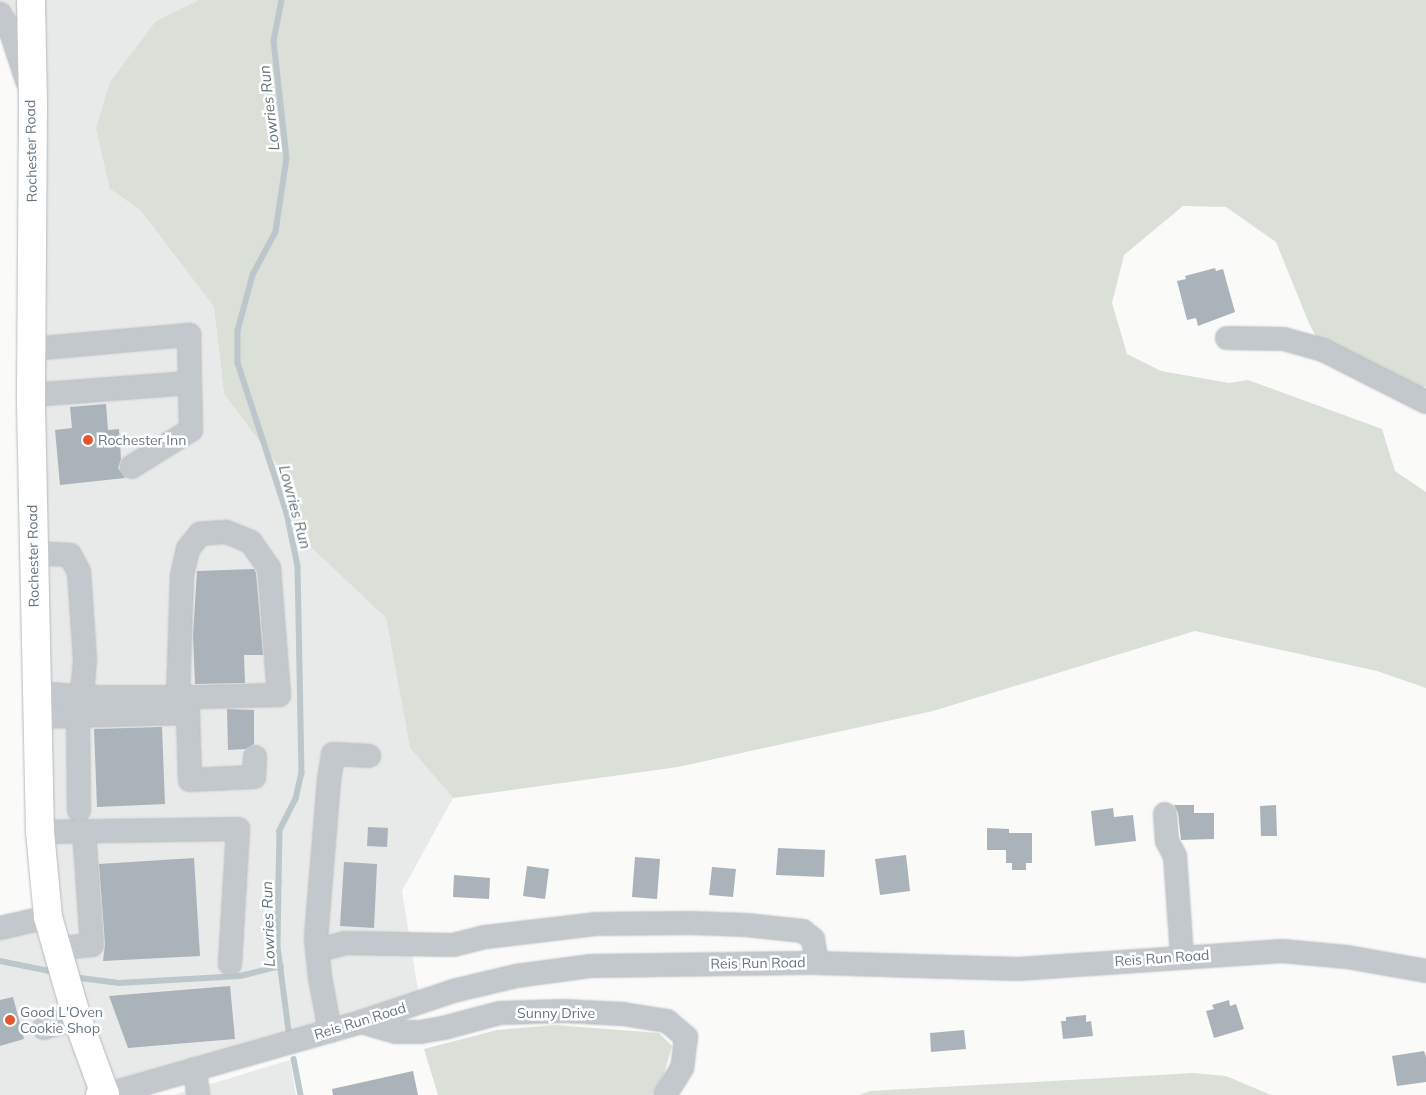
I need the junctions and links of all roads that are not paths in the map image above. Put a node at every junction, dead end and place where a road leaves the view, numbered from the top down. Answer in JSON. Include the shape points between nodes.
{"nodes":[{"id":1,"x":32,"y":0,"type":"edge"},
{"id":2,"x":0,"y":14,"type":"edge"},
{"id":3,"x":33,"y":106,"type":"junction"},
{"id":4,"x":1227,"y":338,"type":"dead end"},
{"id":5,"x":31,"y":349,"type":"junction"},
{"id":6,"x":190,"y":383,"type":"junction"},
{"id":7,"x":31,"y":395,"type":"junction"},
{"id":8,"x":1426,"y":402,"type":"edge"},
{"id":9,"x":131,"y":467,"type":"dead end"},
{"id":10,"x":34,"y":553,"type":"junction"},
{"id":11,"x":178,"y":697,"type":"junction"},
{"id":12,"x":36,"y":705,"type":"junction"},
{"id":13,"x":80,"y":706,"type":"junction"},
{"id":14,"x":369,"y":756,"type":"dead end"},
{"id":15,"x":255,"y":757,"type":"dead end"},
{"id":16,"x":1165,"y":814,"type":"dead end"},
{"id":17,"x":82,"y":820,"type":"junction"},
{"id":18,"x":40,"y":832,"type":"junction"},
{"id":19,"x":48,"y":917,"type":"junction"},
{"id":20,"x":0,"y":928,"type":"edge"},
{"id":21,"x":319,"y":950,"type":"junction"},
{"id":22,"x":1182,"y":957,"type":"junction"},
{"id":23,"x":817,"y":963,"type":"junction"},
{"id":24,"x":230,"y":964,"type":"dead end"},
{"id":25,"x":62,"y":967,"type":"junction"},
{"id":26,"x":1426,"y":971,"type":"edge"},
{"id":27,"x":77,"y":1018,"type":"junction"},
{"id":28,"x":361,"y":1022,"type":"junction"},
{"id":29,"x":44,"y":1028,"type":"dead end"},
{"id":30,"x":330,"y":1031,"type":"junction"},
{"id":31,"x":195,"y":1069,"type":"junction"},
{"id":32,"x":103,"y":1095,"type":"edge"},
{"id":33,"x":198,"y":1095,"type":"edge"},
{"id":34,"x":665,"y":1095,"type":"edge"}],
"edges":[{"from":1,"to":3,"type":"main road"},
{"from":2,"to":3,"type":"street","name":"Rochester Road","via":[[11,32]]},
{"from":3,"to":5,"type":"main road","name":"Rochester Road"},
{"from":4,"to":8,"type":"street","via":[[1284,339],[1323,350]]},
{"from":5,"to":6,"type":"street","via":[[189,335]]},
{"from":5,"to":7,"type":"main road","name":"Rochester Road"},
{"from":6,"to":7,"type":"street"},
{"from":6,"to":9,"type":"street","via":[[190,430]]},
{"from":7,"to":10,"type":"main road","name":"Rochester Road"},
{"from":10,"to":12,"type":"main road","name":"Rochester Road"},
{"from":10,"to":13,"type":"street","via":[[70,555],[79,572],[85,660]]},
{"from":11,"to":11,"type":"street","via":[[279,695],[269,568],[252,542],[226,532],[200,534],[188,549],[182,576]]},
{"from":11,"to":13,"type":"street"},
{"from":12,"to":13,"type":"street"},
{"from":12,"to":18,"type":"main road","name":"Rochester Road"},
{"from":13,"to":15,"type":"street","via":[[188,713],[190,780],[254,777]]},
{"from":13,"to":17,"type":"street"},
{"from":14,"to":21,"type":"street","via":[[333,754],[316,938]]},
{"from":16,"to":22,"type":"street","via":[[1167,841],[1175,856]]},
{"from":17,"to":18,"type":"street"},
{"from":17,"to":24,"type":"street","via":[[238,829]]},
{"from":17,"to":25,"type":"street","via":[[92,945]]},
{"from":18,"to":19,"type":"main road","name":"Rochester Road"},
{"from":19,"to":20,"type":"street"},
{"from":19,"to":25,"type":"main road","name":"Rochester Road"},
{"from":21,"to":23,"type":"street","via":[[345,943],[453,945],[486,937],[597,924],[746,924],[803,931],[813,939]]},
{"from":21,"to":30,"type":"street","via":[[320,977]]},
{"from":22,"to":23,"type":"street","name":"Reis Run Road","via":[[1018,969]]},
{"from":22,"to":26,"type":"street","name":"Reis Run Road","via":[[1282,951],[1347,957]]},
{"from":23,"to":28,"type":"street","name":"Reis Run Road","via":[[591,966],[498,980],[453,991]]},
{"from":25,"to":27,"type":"main road","name":"Rochester Road"},
{"from":27,"to":29,"type":"street"},
{"from":27,"to":32,"type":"main road","name":"Rochester Road"},
{"from":28,"to":30,"type":"street","name":"Reis Run Road"},
{"from":28,"to":34,"type":"street","name":"Sunny Drive","via":[[404,1032],[447,1027],[500,1013],[613,1013],[667,1021],[686,1037],[682,1068]]},
{"from":30,"to":31,"type":"street","name":"Reis Run Road"},
{"from":31,"to":32,"type":"street","name":"Reis Run Road"},
{"from":31,"to":33,"type":"street"}]}
